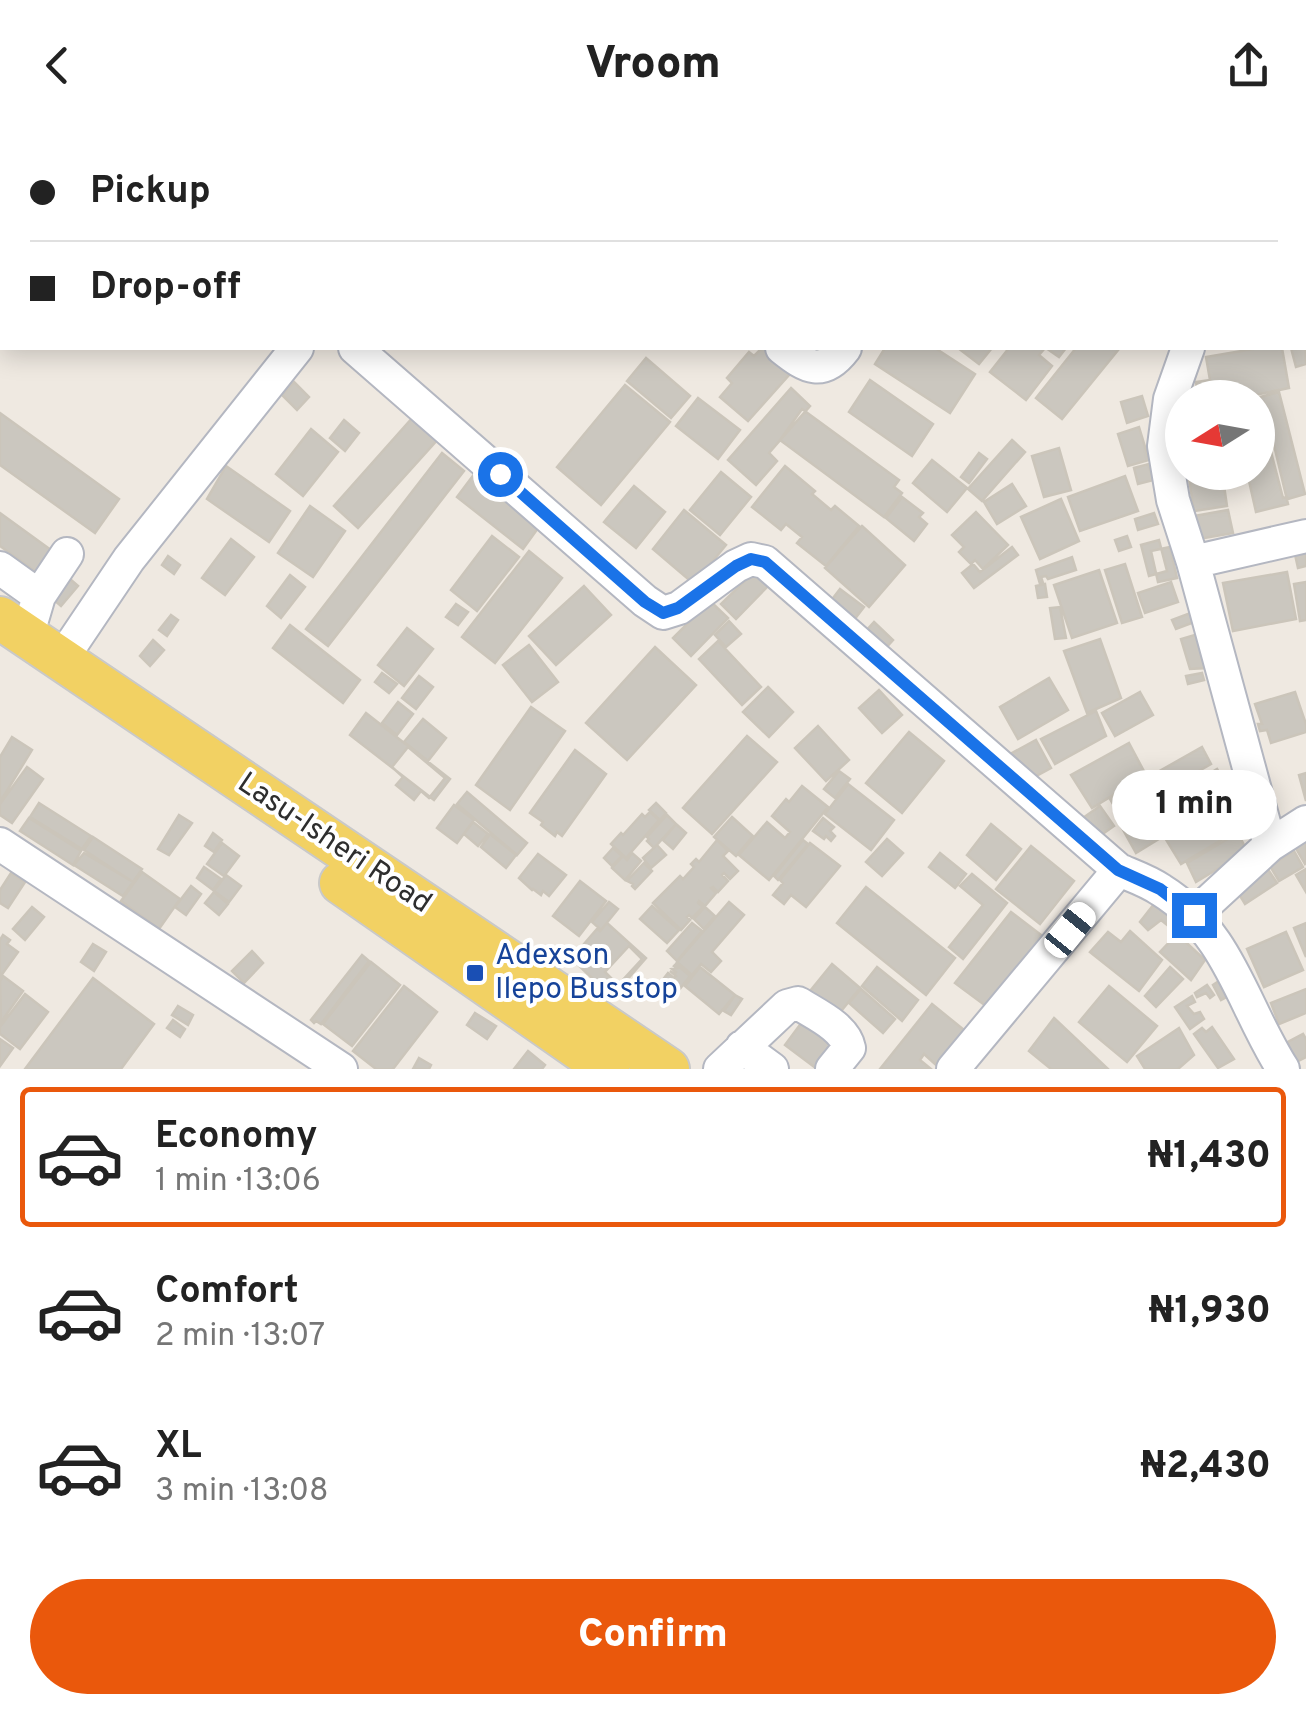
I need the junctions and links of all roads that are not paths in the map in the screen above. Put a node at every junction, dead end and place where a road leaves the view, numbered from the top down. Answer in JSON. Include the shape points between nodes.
{"nodes":[{"id":1,"x":295,"y":350,"type":"edge"},
{"id":2,"x":357,"y":350,"type":"edge"},
{"id":3,"x":784,"y":350,"type":"edge"},
{"id":4,"x":844,"y":350,"type":"edge"},
{"id":5,"x":1185,"y":350,"type":"edge"},
{"id":6,"x":1306,"y":536,"type":"edge"},
{"id":7,"x":66,"y":554,"type":"dead end"},
{"id":8,"x":1193,"y":562,"type":"junction"},
{"id":9,"x":0,"y":568,"type":"edge"},
{"id":10,"x":39,"y":596,"type":"junction"},
{"id":11,"x":22,"y":640,"type":"edge"},
{"id":12,"x":1306,"y":822,"type":"edge"},
{"id":13,"x":0,"y":844,"type":"edge"},
{"id":14,"x":1270,"y":844,"type":"junction"},
{"id":15,"x":1118,"y":870,"type":"junction"},
{"id":16,"x":1194,"y":915,"type":"junction"},
{"id":17,"x":731,"y":1058,"type":"edge"},
{"id":18,"x":341,"y":1069,"type":"edge"},
{"id":19,"x":608,"y":1069,"type":"edge"},
{"id":20,"x":668,"y":1069,"type":"edge"},
{"id":21,"x":772,"y":1069,"type":"edge"},
{"id":22,"x":832,"y":1069,"type":"edge"},
{"id":23,"x":953,"y":1069,"type":"edge"},
{"id":24,"x":1283,"y":1069,"type":"edge"}],
"edges":[{"from":1,"to":11,"type":"street","via":[[129,559]]},
{"from":2,"to":15,"type":"street","via":[[663,613],[736,566],[765,562]]},
{"from":3,"to":4,"type":"street","via":[[810,367],[836,360]]},
{"from":5,"to":8,"type":"street","via":[[1164,446]]},
{"from":6,"to":8,"type":"street"},
{"from":7,"to":10,"type":"street"},
{"from":8,"to":14,"type":"street"},
{"from":9,"to":10,"type":"street"},
{"from":10,"to":11,"type":"street"},
{"from":11,"to":19,"type":"main road","name":"Lasu-Isheri Road"},
{"from":11,"to":20,"type":"main road","name":"Lasu-Isheri Road"},
{"from":12,"to":14,"type":"street"},
{"from":13,"to":18,"type":"street"},
{"from":14,"to":16,"type":"street"},
{"from":15,"to":16,"type":"street","via":[[1160,889]]},
{"from":15,"to":23,"type":"street"},
{"from":16,"to":24,"type":"street","via":[[1222,951]]},
{"from":17,"to":21,"type":"street"},
{"from":17,"to":22,"type":"street","via":[[798,1003],[848,1040]]}]}
